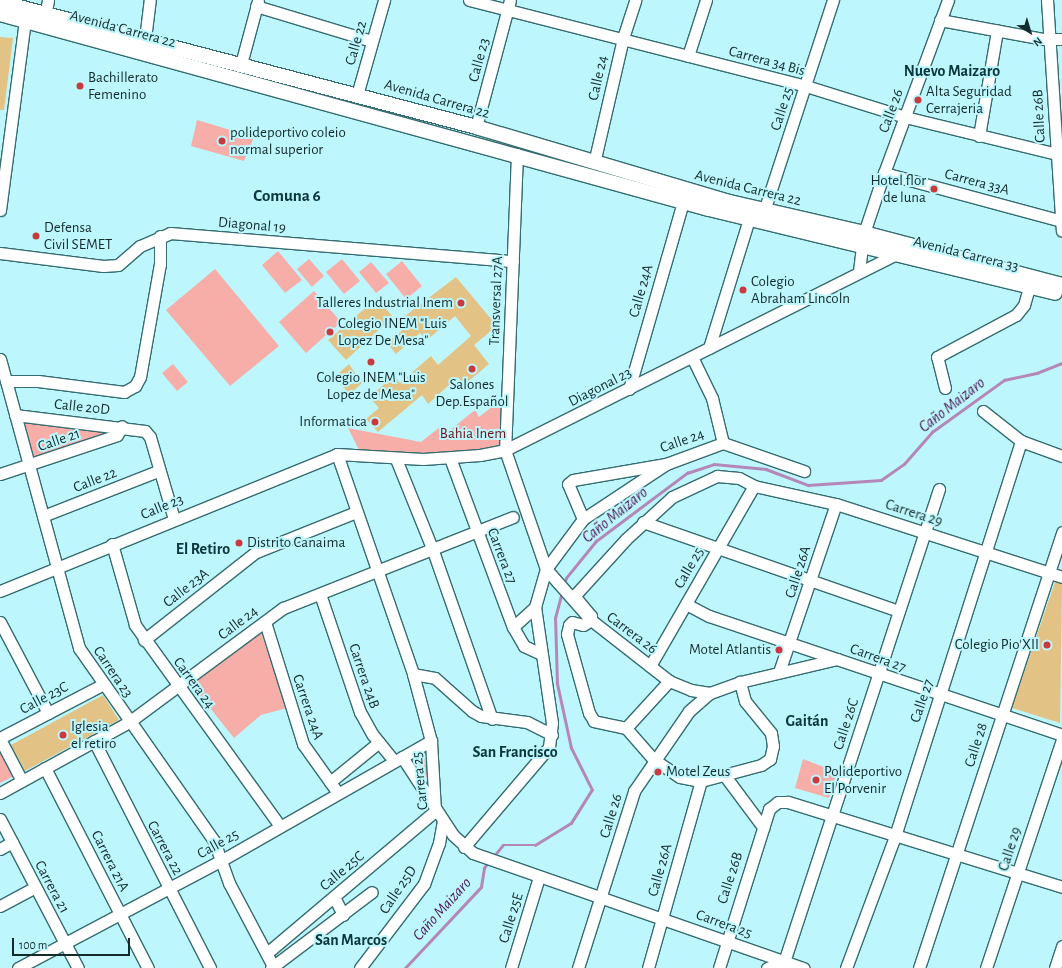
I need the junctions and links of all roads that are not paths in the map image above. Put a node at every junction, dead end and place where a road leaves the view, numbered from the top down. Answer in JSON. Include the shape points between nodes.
{"nodes":[{"id":1,"x":150,"y":0,"type":"edge"},
{"id":2,"x":384,"y":0,"type":"edge"},
{"id":3,"x":469,"y":0,"type":"edge"},
{"id":4,"x":635,"y":0,"type":"edge"},
{"id":5,"x":706,"y":0,"type":"edge"},
{"id":6,"x":833,"y":0,"type":"edge"},
{"id":7,"x":948,"y":0,"type":"edge"},
{"id":8,"x":1047,"y":0,"type":"edge"},
{"id":9,"x":0,"y":2,"type":"edge"},
{"id":10,"x":257,"y":3,"type":"edge"},
{"id":11,"x":509,"y":5,"type":"edge"},
{"id":12,"x":45,"y":13,"type":"edge"},
{"id":13,"x":0,"y":14,"type":"edge"},
{"id":14,"x":26,"y":14,"type":"junction"},
{"id":15,"x":940,"y":20,"type":"junction"},
{"id":16,"x":997,"y":30,"type":"junction"},
{"id":17,"x":622,"y":38,"type":"junction"},
{"id":18,"x":145,"y":39,"type":"junction"},
{"id":19,"x":1050,"y":39,"type":"junction"},
{"id":20,"x":1062,"y":39,"type":"edge"},
{"id":21,"x":372,"y":41,"type":"junction"},
{"id":22,"x":688,"y":56,"type":"junction"},
{"id":23,"x":241,"y":64,"type":"junction"},
{"id":24,"x":806,"y":86,"type":"junction"},
{"id":25,"x":357,"y":95,"type":"junction"},
{"id":26,"x":905,"y":116,"type":"junction"},
{"id":27,"x":476,"y":127,"type":"junction"},
{"id":28,"x":979,"y":136,"type":"junction"},
{"id":29,"x":517,"y":154,"type":"junction"},
{"id":30,"x":1057,"y":154,"type":"junction"},
{"id":31,"x":594,"y":163,"type":"junction"},
{"id":32,"x":884,"y":173,"type":"junction"},
{"id":33,"x":683,"y":202,"type":"junction"},
{"id":34,"x":0,"y":210,"type":"edge"},
{"id":35,"x":764,"y":211,"type":"junction"},
{"id":36,"x":749,"y":219,"type":"junction"},
{"id":37,"x":1062,"y":224,"type":"edge"},
{"id":38,"x":160,"y":236,"type":"junction"},
{"id":39,"x":864,"y":239,"type":"junction"},
{"id":40,"x":0,"y":253,"type":"edge"},
{"id":41,"x":896,"y":254,"type":"junction"},
{"id":42,"x":513,"y":261,"type":"junction"},
{"id":43,"x":859,"y":271,"type":"junction"},
{"id":44,"x":1062,"y":285,"type":"edge"},
{"id":45,"x":1029,"y":287,"type":"junction"},
{"id":46,"x":1062,"y":295,"type":"edge"},
{"id":47,"x":709,"y":348,"type":"junction"},
{"id":48,"x":692,"y":357,"type":"junction"},
{"id":49,"x":0,"y":359,"type":"edge"},
{"id":50,"x":6,"y":381,"type":"junction"},
{"id":51,"x":945,"y":388,"type":"dead end"},
{"id":52,"x":629,"y":389,"type":"junction"},
{"id":53,"x":4,"y":393,"type":"edge"},
{"id":54,"x":983,"y":411,"type":"dead end"},
{"id":55,"x":16,"y":415,"type":"junction"},
{"id":56,"x":122,"y":426,"type":"junction"},
{"id":57,"x":1021,"y":441,"type":"junction"},
{"id":58,"x":723,"y":443,"type":"junction"},
{"id":59,"x":505,"y":450,"type":"junction"},
{"id":60,"x":337,"y":454,"type":"junction"},
{"id":61,"x":1062,"y":456,"type":"edge"},
{"id":62,"x":450,"y":458,"type":"junction"},
{"id":63,"x":396,"y":459,"type":"junction"},
{"id":64,"x":666,"y":464,"type":"junction"},
{"id":65,"x":30,"y":466,"type":"junction"},
{"id":66,"x":158,"y":471,"type":"junction"},
{"id":67,"x":804,"y":471,"type":"dead end"},
{"id":68,"x":0,"y":474,"type":"edge"},
{"id":69,"x":754,"y":486,"type":"junction"},
{"id":70,"x":939,"y":489,"type":"dead end"},
{"id":71,"x":836,"y":504,"type":"junction"},
{"id":72,"x":356,"y":512,"type":"junction"},
{"id":73,"x":43,"y":516,"type":"junction"},
{"id":74,"x":513,"y":517,"type":"dead end"},
{"id":75,"x":174,"y":518,"type":"junction"},
{"id":76,"x":584,"y":519,"type":"junction"},
{"id":77,"x":643,"y":522,"type":"junction"},
{"id":78,"x":475,"y":530,"type":"junction"},
{"id":79,"x":1062,"y":532,"type":"edge"},
{"id":80,"x":925,"y":533,"type":"junction"},
{"id":81,"x":112,"y":544,"type":"junction"},
{"id":82,"x":432,"y":548,"type":"junction"},
{"id":83,"x":719,"y":548,"type":"junction"},
{"id":84,"x":984,"y":552,"type":"junction"},
{"id":85,"x":57,"y":567,"type":"junction"},
{"id":86,"x":546,"y":569,"type":"junction"},
{"id":87,"x":377,"y":571,"type":"junction"},
{"id":88,"x":1048,"y":572,"type":"junction"},
{"id":89,"x":1062,"y":577,"type":"edge"},
{"id":90,"x":811,"y":580,"type":"junction"},
{"id":91,"x":0,"y":591,"type":"edge"},
{"id":92,"x":320,"y":594,"type":"junction"},
{"id":93,"x":686,"y":604,"type":"junction"},
{"id":94,"x":535,"y":607,"type":"junction"},
{"id":95,"x":899,"y":611,"type":"junction"},
{"id":96,"x":591,"y":620,"type":"junction"},
{"id":97,"x":0,"y":622,"type":"edge"},
{"id":98,"x":264,"y":622,"type":"junction"},
{"id":99,"x":513,"y":627,"type":"junction"},
{"id":100,"x":144,"y":640,"type":"junction"},
{"id":101,"x":790,"y":644,"type":"junction"},
{"id":102,"x":541,"y":654,"type":"junction"},
{"id":103,"x":837,"y":659,"type":"junction"},
{"id":104,"x":650,"y":666,"type":"junction"},
{"id":105,"x":779,"y":672,"type":"junction"},
{"id":106,"x":413,"y":674,"type":"junction"},
{"id":107,"x":878,"y":675,"type":"junction"},
{"id":108,"x":669,"y":681,"type":"junction"},
{"id":109,"x":740,"y":682,"type":"junction"},
{"id":110,"x":102,"y":684,"type":"junction"},
{"id":111,"x":178,"y":686,"type":"junction"},
{"id":112,"x":710,"y":693,"type":"junction"},
{"id":113,"x":940,"y":695,"type":"junction"},
{"id":114,"x":48,"y":713,"type":"junction"},
{"id":115,"x":1002,"y":715,"type":"junction"},
{"id":116,"x":492,"y":719,"type":"junction"},
{"id":117,"x":130,"y":722,"type":"junction"},
{"id":118,"x":626,"y":728,"type":"junction"},
{"id":119,"x":552,"y":735,"type":"junction"},
{"id":120,"x":1062,"y":735,"type":"edge"},
{"id":121,"x":0,"y":739,"type":"edge"},
{"id":122,"x":1062,"y":739,"type":"edge"},
{"id":123,"x":431,"y":741,"type":"junction"},
{"id":124,"x":94,"y":742,"type":"junction"},
{"id":125,"x":378,"y":742,"type":"junction"},
{"id":126,"x":398,"y":759,"type":"junction"},
{"id":127,"x":653,"y":759,"type":"junction"},
{"id":128,"x":45,"y":768,"type":"junction"},
{"id":129,"x":725,"y":776,"type":"junction"},
{"id":130,"x":22,"y":781,"type":"junction"},
{"id":131,"x":701,"y":781,"type":"junction"},
{"id":132,"x":330,"y":782,"type":"junction"},
{"id":133,"x":0,"y":793,"type":"edge"},
{"id":134,"x":338,"y":793,"type":"junction"},
{"id":135,"x":436,"y":811,"type":"junction"},
{"id":136,"x":832,"y":816,"type":"junction"},
{"id":137,"x":0,"y":819,"type":"edge"},
{"id":138,"x":442,"y":821,"type":"junction"},
{"id":139,"x":280,"y":826,"type":"junction"},
{"id":140,"x":763,"y":827,"type":"junction"},
{"id":141,"x":895,"y":836,"type":"junction"},
{"id":142,"x":12,"y":842,"type":"junction"},
{"id":143,"x":464,"y":847,"type":"junction"},
{"id":144,"x":0,"y":848,"type":"edge"},
{"id":145,"x":956,"y":854,"type":"junction"},
{"id":146,"x":222,"y":860,"type":"junction"},
{"id":147,"x":1017,"y":873,"type":"junction"},
{"id":148,"x":539,"y":877,"type":"junction"},
{"id":149,"x":35,"y":886,"type":"junction"},
{"id":150,"x":1062,"y":887,"type":"edge"},
{"id":151,"x":169,"y":888,"type":"junction"},
{"id":152,"x":372,"y":892,"type":"dead end"},
{"id":153,"x":334,"y":897,"type":"junction"},
{"id":154,"x":602,"y":897,"type":"junction"},
{"id":155,"x":0,"y":906,"type":"edge"},
{"id":156,"x":120,"y":914,"type":"junction"},
{"id":157,"x":343,"y":915,"type":"junction"},
{"id":158,"x":662,"y":917,"type":"junction"},
{"id":159,"x":726,"y":941,"type":"junction"},
{"id":160,"x":65,"y":943,"type":"junction"},
{"id":161,"x":1062,"y":946,"type":"edge"},
{"id":162,"x":267,"y":953,"type":"junction"},
{"id":163,"x":783,"y":965,"type":"edge"},
{"id":164,"x":18,"y":968,"type":"edge"},
{"id":165,"x":78,"y":968,"type":"edge"},
{"id":166,"x":148,"y":968,"type":"edge"},
{"id":167,"x":210,"y":968,"type":"edge"},
{"id":168,"x":273,"y":968,"type":"edge"},
{"id":169,"x":360,"y":968,"type":"edge"},
{"id":170,"x":511,"y":968,"type":"edge"},
{"id":171,"x":578,"y":968,"type":"edge"},
{"id":172,"x":648,"y":968,"type":"edge"},
{"id":173,"x":719,"y":968,"type":"edge"},
{"id":174,"x":768,"y":968,"type":"edge"},
{"id":175,"x":804,"y":968,"type":"edge"},
{"id":176,"x":846,"y":968,"type":"edge"},
{"id":177,"x":919,"y":968,"type":"edge"},
{"id":178,"x":986,"y":968,"type":"edge"},
{"id":179,"x":1055,"y":968,"type":"edge"}],
"edges":[{"from":1,"to":18,"type":"street"},
{"from":2,"to":21,"type":"street","name":"Calle 22"},
{"from":3,"to":11,"type":"street","name":"Carrera 34 Bis"},
{"from":4,"to":17,"type":"street","name":"Calle 24"},
{"from":5,"to":22,"type":"street"},
{"from":6,"to":24,"type":"street","name":"Calle 25"},
{"from":7,"to":15,"type":"street","name":"Calle 26"},
{"from":8,"to":19,"type":"street","name":"Calle 26B"},
{"from":9,"to":14,"type":"main road","name":"Avenida Carrera 22"},
{"from":10,"to":21,"type":"street"},
{"from":10,"to":23,"type":"street"},
{"from":11,"to":17,"type":"street","name":"Carrera 34 Bis"},
{"from":11,"to":27,"type":"street","name":"Calle 23"},
{"from":12,"to":14,"type":"main road","name":"Avenida Carrera 22"},
{"from":12,"to":18,"type":"main road","name":"Avenida Carrera 22"},
{"from":12,"to":29,"type":"main road","name":"Avenida Carrera 22"},
{"from":13,"to":14,"type":"main road","name":"Avenida Carrera 22"},
{"from":14,"to":34,"type":"street"},
{"from":15,"to":16,"type":"street"},
{"from":15,"to":26,"type":"street","name":"Calle 26"},
{"from":16,"to":19,"type":"street"},
{"from":16,"to":28,"type":"street"},
{"from":17,"to":22,"type":"street","name":"Carrera 34 Bis"},
{"from":17,"to":31,"type":"street","name":"Calle 24"},
{"from":18,"to":23,"type":"main road","name":"Avenida Carrera 22"},
{"from":19,"to":20,"type":"street"},
{"from":19,"to":30,"type":"street","name":"Calle 26B"},
{"from":21,"to":25,"type":"street","name":"Calle 22"},
{"from":22,"to":24,"type":"street","name":"Carrera 34 Bis"},
{"from":23,"to":25,"type":"main road","name":"Avenida Carrera 22"},
{"from":24,"to":26,"type":"street","name":"Carrera 34 Bis"},
{"from":24,"to":35,"type":"street","name":"Calle 25"},
{"from":25,"to":27,"type":"main road","name":"Avenida Carrera 22"},
{"from":26,"to":28,"type":"street","name":"Carrera 34 Bis"},
{"from":26,"to":32,"type":"street","name":"Calle 26"},
{"from":27,"to":31,"type":"main road","name":"Avenida Carrera 22"},
{"from":28,"to":30,"type":"street","name":"Carrera 34 Bis"},
{"from":29,"to":33,"type":"main road","name":"Avenida Carrera 22"},
{"from":29,"to":42,"type":"street","name":"Transversal 27A"},
{"from":30,"to":37,"type":"street","name":"Calle 26B"},
{"from":31,"to":35,"type":"main road","name":"Avenida Carrera 22"},
{"from":32,"to":37,"type":"street","name":"Carrera 33A"},
{"from":32,"to":39,"type":"street","name":"Calle 26"},
{"from":33,"to":36,"type":"main road","name":"Avenida Carrera 22"},
{"from":33,"to":52,"type":"street","name":"Calle 24A"},
{"from":35,"to":36,"type":"street"},
{"from":35,"to":39,"type":"main road","name":"Avenida Carrera 22"},
{"from":36,"to":39,"type":"main road","name":"Avenida Carrera 22"},
{"from":36,"to":47,"type":"street"},
{"from":38,"to":40,"type":"street","name":"Diagonal 19","via":[[140,246],[118,265],[103,266]]},
{"from":38,"to":42,"type":"street","name":"Diagonal 19","via":[[170,233]]},
{"from":38,"to":50,"type":"street","via":[[160,264],[140,377],[135,386],[124,392],[38,381]]},
{"from":39,"to":41,"type":"main road","name":"Avenida Carrera 33"},
{"from":39,"to":43,"type":"street"},
{"from":39,"to":44,"type":"main road","name":"Avenida Carrera 33"},
{"from":41,"to":43,"type":"street","name":"Diagonal 23"},
{"from":41,"to":45,"type":"main road","name":"Avenida Carrera 33"},
{"from":42,"to":59,"type":"street","name":"Transversal 27A"},
{"from":43,"to":47,"type":"street","name":"Diagonal 23"},
{"from":45,"to":46,"type":"main road","name":"Avenida Carrera 33"},
{"from":45,"to":51,"type":"street","via":[[1024,305],[1016,315],[937,357]]},
{"from":47,"to":48,"type":"street","name":"Diagonal 23"},
{"from":48,"to":52,"type":"street","name":"Diagonal 23"},
{"from":48,"to":58,"type":"street","via":[[712,398]]},
{"from":49,"to":50,"type":"street","name":"Carrera 23"},
{"from":50,"to":53,"type":"street","name":"Carrera 23"},
{"from":52,"to":59,"type":"street","name":"Diagonal 23"},
{"from":53,"to":55,"type":"street","name":"Carrera 23"},
{"from":54,"to":57,"type":"street"},
{"from":55,"to":56,"type":"street","name":"Calle 20D"},
{"from":55,"to":65,"type":"street","name":"Carrera 23"},
{"from":56,"to":65,"type":"street","name":"Calle 21","via":[[117,435]]},
{"from":56,"to":66,"type":"street","name":"Calle 20D","via":[[145,431],[150,437]]},
{"from":57,"to":61,"type":"street"},
{"from":57,"to":84,"type":"street","name":"Calle 27"},
{"from":58,"to":64,"type":"street","name":"Calle 24"},
{"from":58,"to":67,"type":"street","name":"Calle 24"},
{"from":59,"to":62,"type":"street","name":"Diagonal 23"},
{"from":59,"to":86,"type":"street","name":"Carrera 26"},
{"from":60,"to":63,"type":"street","name":"Diagonal 23"},
{"from":60,"to":72,"type":"street","name":"Carrera 25"},
{"from":60,"to":75,"type":"street","name":"Calle 23"},
{"from":62,"to":63,"type":"street","name":"Diagonal 23"},
{"from":62,"to":78,"type":"street","name":"Carrera 27"},
{"from":63,"to":82,"type":"street"},
{"from":64,"to":76,"type":"street"},
{"from":64,"to":76,"type":"street","name":"Calle 24","via":[[573,480],[568,484]]},
{"from":65,"to":68,"type":"street","name":"Calle 21"},
{"from":65,"to":73,"type":"street","name":"Carrera 23"},
{"from":66,"to":73,"type":"street","name":"Calle 22"},
{"from":66,"to":75,"type":"street"},
{"from":69,"to":71,"type":"street","name":"Carrera 29"},
{"from":69,"to":77,"type":"street","via":[[740,478],[717,476],[687,487]]},
{"from":69,"to":83,"type":"street","name":"Calle 25"},
{"from":70,"to":80,"type":"street","name":"Calle 26C"},
{"from":71,"to":80,"type":"street","name":"Carrera 29"},
{"from":71,"to":90,"type":"street","name":"Calle 26A"},
{"from":72,"to":87,"type":"street","name":"Carrera 25"},
{"from":72,"to":100,"type":"street","name":"Calle 23A","via":[[256,552]]},
{"from":73,"to":85,"type":"street","name":"Carrera 23"},
{"from":74,"to":78,"type":"street","name":"Calle 24"},
{"from":75,"to":81,"type":"street","name":"Calle 23"},
{"from":76,"to":86,"type":"street"},
{"from":77,"to":83,"type":"street"},
{"from":77,"to":96,"type":"street","via":[[576,598],[591,616]]},
{"from":78,"to":82,"type":"street","name":"Calle 24"},
{"from":78,"to":99,"type":"street","name":"Carrera 27"},
{"from":79,"to":88,"type":"street","name":"Calle 28"},
{"from":80,"to":84,"type":"street","name":"Carrera 29"},
{"from":80,"to":95,"type":"street","name":"Calle 26C"},
{"from":81,"to":85,"type":"street","name":"Calle 23"},
{"from":81,"to":100,"type":"street","name":"Carrera 24","via":[[129,611]]},
{"from":82,"to":87,"type":"street","name":"Calle 24"},
{"from":82,"to":116,"type":"street"},
{"from":83,"to":90,"type":"street"},
{"from":83,"to":93,"type":"street","name":"Calle 25"},
{"from":84,"to":88,"type":"street","name":"Carrera 29"},
{"from":84,"to":113,"type":"street","name":"Calle 27"},
{"from":85,"to":91,"type":"street","name":"Calle 23"},
{"from":85,"to":110,"type":"street","name":"Carrera 23","via":[[75,639]]},
{"from":86,"to":94,"type":"street"},
{"from":86,"to":96,"type":"street","name":"Carrera 26"},
{"from":87,"to":92,"type":"street","name":"Calle 24"},
{"from":87,"to":106,"type":"street","name":"Carrera 25"},
{"from":88,"to":89,"type":"street","name":"Carrera 29"},
{"from":88,"to":115,"type":"street","name":"Calle 28"},
{"from":90,"to":95,"type":"street"},
{"from":90,"to":101,"type":"street","name":"Calle 26A"},
{"from":92,"to":98,"type":"street","name":"Calle 24","via":[[283,608]]},
{"from":92,"to":125,"type":"street","name":"Carrera 24B","via":[[360,712]]},
{"from":93,"to":101,"type":"street","name":"Carrera 27","via":[[708,616]]},
{"from":93,"to":104,"type":"street","name":"Calle 25"},
{"from":94,"to":99,"type":"street"},
{"from":94,"to":102,"type":"street"},
{"from":95,"to":107,"type":"street","name":"Calle 26C"},
{"from":96,"to":104,"type":"street","name":"Carrera 26"},
{"from":96,"to":118,"type":"street","via":[[588,624],[569,624],[567,634],[594,721]]},
{"from":97,"to":114,"type":"street"},
{"from":98,"to":111,"type":"street","name":"Calle 24"},
{"from":98,"to":132,"type":"street","name":"Carrera 24A","via":[[303,744]]},
{"from":99,"to":102,"type":"street","name":"Carrera 27","via":[[524,646]]},
{"from":100,"to":111,"type":"street","name":"Carrera 24"},
{"from":101,"to":103,"type":"street","name":"Carrera 27"},
{"from":101,"to":105,"type":"street","name":"Calle 26A"},
{"from":102,"to":119,"type":"street"},
{"from":103,"to":105,"type":"street","name":"Carrera 26"},
{"from":103,"to":107,"type":"street","name":"Carrera 27"},
{"from":104,"to":108,"type":"street","name":"Carrera 26"},
{"from":105,"to":109,"type":"street","name":"Carrera 26"},
{"from":106,"to":116,"type":"street","via":[[435,678],[472,711]]},
{"from":106,"to":123,"type":"street","name":"Carrera 25"},
{"from":107,"to":113,"type":"street","name":"Carrera 27"},
{"from":107,"to":136,"type":"street","name":"Calle 26C"},
{"from":108,"to":112,"type":"street","name":"Carrera 26","via":[[691,690]]},
{"from":108,"to":118,"type":"street"},
{"from":109,"to":112,"type":"street","name":"Carrera 26"},
{"from":109,"to":129,"type":"street","via":[[745,701],[771,733],[773,746],[770,759],[761,765]]},
{"from":110,"to":114,"type":"street","name":"Calle 23C"},
{"from":110,"to":117,"type":"street","name":"Carrera 23"},
{"from":111,"to":117,"type":"street","name":"Calle 24"},
{"from":111,"to":139,"type":"street","name":"Carrera 24"},
{"from":112,"to":127,"type":"street","name":"Calle 26","via":[[689,711]]},
{"from":113,"to":115,"type":"street","name":"Carrera 27"},
{"from":113,"to":141,"type":"street","name":"Calle 27"},
{"from":114,"to":121,"type":"street","name":"Calle 23C"},
{"from":115,"to":120,"type":"street","name":"Carrera 27"},
{"from":115,"to":145,"type":"street","name":"Calle 28"},
{"from":116,"to":119,"type":"street","via":[[527,722]]},
{"from":117,"to":124,"type":"street","name":"Calle 24"},
{"from":117,"to":146,"type":"street","name":"Carrera 23","via":[[214,841]]},
{"from":118,"to":127,"type":"street"},
{"from":119,"to":143,"type":"street","via":[[544,754]]},
{"from":121,"to":130,"type":"street"},
{"from":122,"to":147,"type":"street","name":"Calle 29"},
{"from":123,"to":126,"type":"street","name":"Calle 25"},
{"from":123,"to":135,"type":"street","name":"Carrera 25"},
{"from":124,"to":128,"type":"street","name":"Calle 24"},
{"from":124,"to":151,"type":"street","name":"Carrera 22"},
{"from":125,"to":126,"type":"street","name":"Carrera 24B"},
{"from":125,"to":132,"type":"street"},
{"from":126,"to":134,"type":"street","name":"Calle 25"},
{"from":126,"to":135,"type":"street","name":"Carrera 24B"},
{"from":127,"to":131,"type":"street","via":[[680,777]]},
{"from":127,"to":154,"type":"street","name":"Calle 26","via":[[634,791]]},
{"from":128,"to":130,"type":"street","name":"Calle 24"},
{"from":128,"to":156,"type":"street","name":"Carrera 21A"},
{"from":129,"to":131,"type":"street"},
{"from":129,"to":140,"type":"street"},
{"from":130,"to":133,"type":"street","name":"Calle 24"},
{"from":131,"to":158,"type":"street","name":"Calle 26A"},
{"from":132,"to":134,"type":"street","name":"Carrera 24A"},
{"from":134,"to":139,"type":"street","name":"Calle 25"},
{"from":135,"to":138,"type":"street","name":"Carrera 25"},
{"from":135,"to":153,"type":"street","name":"Calle 25C"},
{"from":136,"to":140,"type":"street","name":"Calle 26B","via":[[778,802],[768,809]]},
{"from":136,"to":141,"type":"street"},
{"from":136,"to":163,"type":"street","name":"Calle 26C"},
{"from":137,"to":142,"type":"street","name":"Carrera 21"},
{"from":138,"to":143,"type":"street","name":"Carrera 25"},
{"from":138,"to":169,"type":"street","name":"Calle 25D","via":[[439,843],[424,884]]},
{"from":139,"to":146,"type":"street","name":"Calle 25"},
{"from":140,"to":159,"type":"street","name":"Calle 26B"},
{"from":141,"to":145,"type":"street"},
{"from":141,"to":176,"type":"street","name":"Calle 27"},
{"from":142,"to":144,"type":"street"},
{"from":142,"to":149,"type":"street","name":"Carrera 21"},
{"from":143,"to":148,"type":"street","name":"Carrera 25","via":[[485,858]]},
{"from":145,"to":147,"type":"street"},
{"from":145,"to":177,"type":"street","name":"Calle 28"},
{"from":146,"to":151,"type":"street","name":"Calle 25"},
{"from":146,"to":162,"type":"street","name":"Carrera 23","via":[[229,883]]},
{"from":147,"to":150,"type":"street"},
{"from":147,"to":178,"type":"street","name":"Calle 29"},
{"from":148,"to":154,"type":"street","name":"Carrera 25"},
{"from":148,"to":170,"type":"street","name":"Calle 25E"},
{"from":149,"to":155,"type":"street"},
{"from":149,"to":160,"type":"street","name":"Carrera 21"},
{"from":151,"to":156,"type":"street","name":"Calle 25"},
{"from":151,"to":167,"type":"street","name":"Carrera 22"},
{"from":152,"to":157,"type":"street"},
{"from":153,"to":157,"type":"street"},
{"from":153,"to":162,"type":"street","name":"Calle 25C"},
{"from":154,"to":158,"type":"street","name":"Carrera 25"},
{"from":154,"to":171,"type":"street","name":"Calle 26"},
{"from":156,"to":160,"type":"street","name":"Calle 25"},
{"from":156,"to":166,"type":"street","name":"Carrera 21A"},
{"from":157,"to":168,"type":"street"},
{"from":158,"to":159,"type":"street","name":"Carrera 25"},
{"from":158,"to":172,"type":"street","name":"Calle 26A"},
{"from":159,"to":163,"type":"street","name":"Carrera 25"},
{"from":159,"to":173,"type":"street","name":"Calle 26B"},
{"from":160,"to":164,"type":"street","name":"Calle 25"},
{"from":160,"to":165,"type":"street","name":"Carrera 21"},
{"from":161,"to":179,"type":"street"},
{"from":162,"to":168,"type":"street","name":"Carrera 23"},
{"from":163,"to":174,"type":"street"},
{"from":163,"to":175,"type":"street","name":"Carrera 25"}]}
